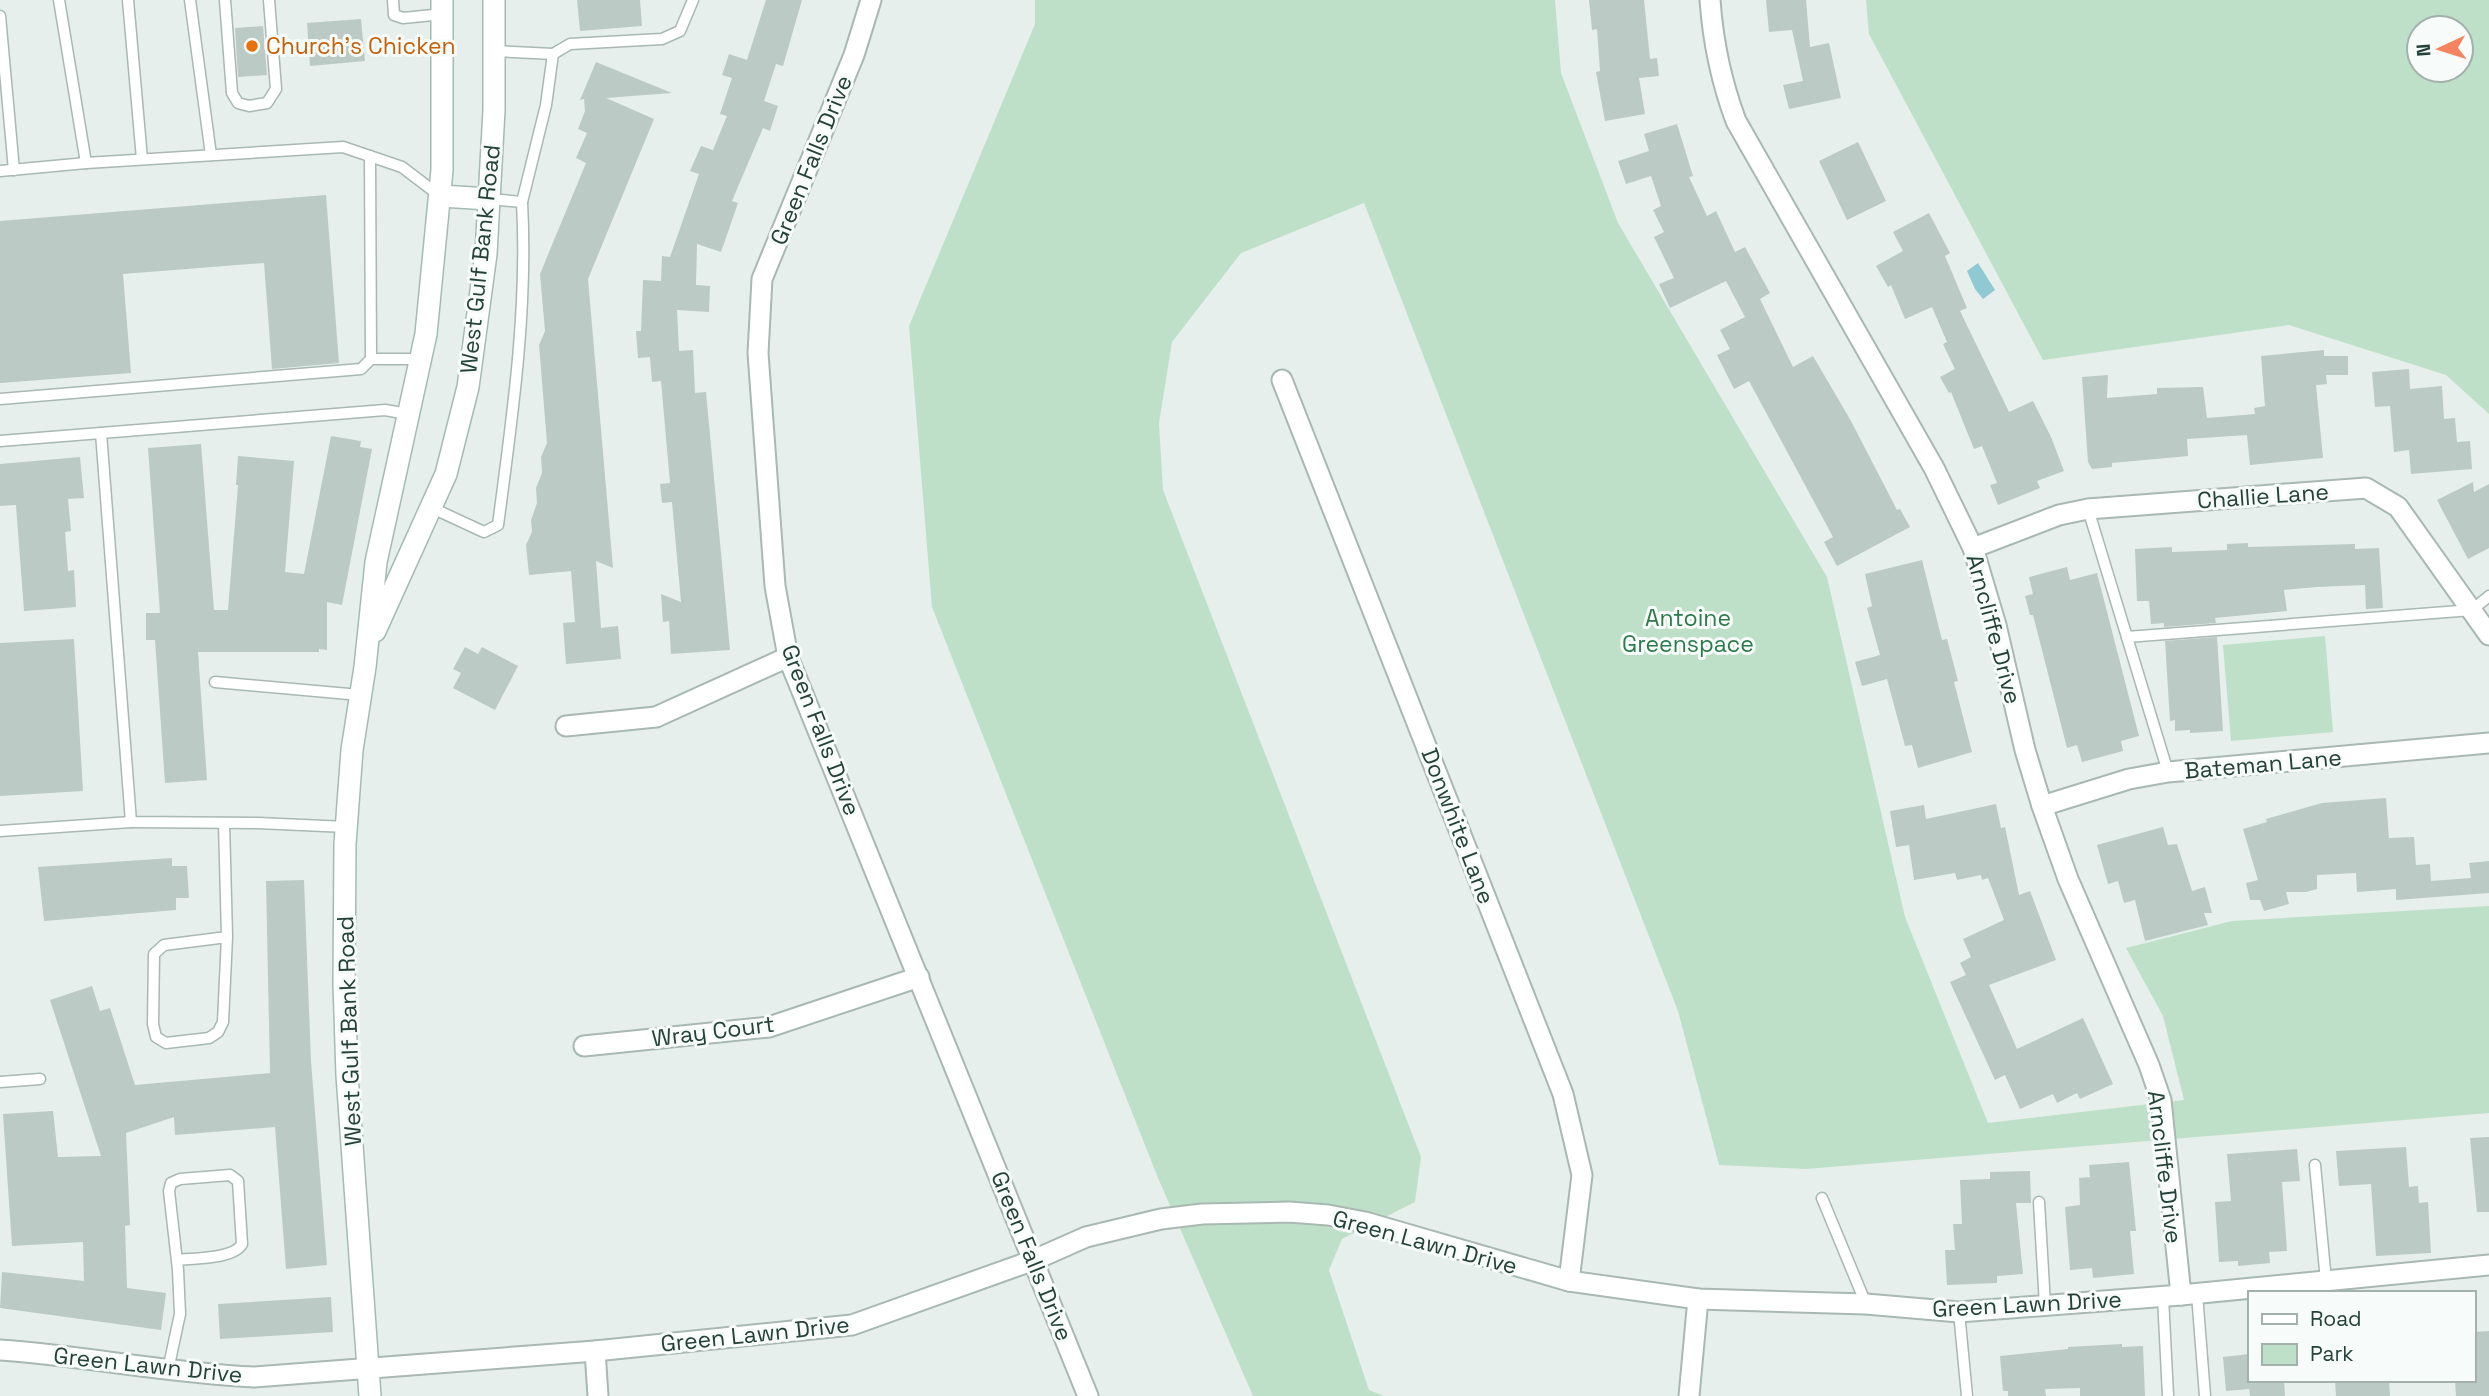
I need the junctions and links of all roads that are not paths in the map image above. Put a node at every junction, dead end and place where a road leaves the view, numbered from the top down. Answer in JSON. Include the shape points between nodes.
{"nodes":[{"id":1,"x":59,"y":0,"type":"edge"},
{"id":2,"x":128,"y":0,"type":"edge"},
{"id":3,"x":190,"y":0,"type":"edge"},
{"id":4,"x":225,"y":0,"type":"edge"},
{"id":5,"x":269,"y":0,"type":"edge"},
{"id":6,"x":393,"y":0,"type":"edge"},
{"id":7,"x":494,"y":0,"type":"edge"},
{"id":8,"x":693,"y":0,"type":"edge"},
{"id":9,"x":872,"y":0,"type":"edge"},
{"id":10,"x":1710,"y":0,"type":"edge"},
{"id":11,"x":442,"y":7,"type":"edge"},
{"id":12,"x":0,"y":16,"type":"edge"},
{"id":13,"x":494,"y":51,"type":"junction"},
{"id":14,"x":553,"y":54,"type":"junction"},
{"id":15,"x":211,"y":155,"type":"junction"},
{"id":16,"x":370,"y":156,"type":"junction"},
{"id":17,"x":142,"y":159,"type":"junction"},
{"id":18,"x":86,"y":163,"type":"junction"},
{"id":19,"x":14,"y":170,"type":"junction"},
{"id":20,"x":0,"y":171,"type":"edge"},
{"id":21,"x":440,"y":197,"type":"junction"},
{"id":22,"x":489,"y":199,"type":"junction"},
{"id":23,"x":522,"y":202,"type":"junction"},
{"id":24,"x":370,"y":359,"type":"junction"},
{"id":25,"x":420,"y":359,"type":"junction"},
{"id":26,"x":1282,"y":380,"type":"dead end"},
{"id":27,"x":0,"y":399,"type":"edge"},
{"id":28,"x":408,"y":414,"type":"junction"},
{"id":29,"x":101,"y":433,"type":"junction"},
{"id":30,"x":0,"y":441,"type":"edge"},
{"id":31,"x":430,"y":507,"type":"junction"},
{"id":32,"x":2088,"y":509,"type":"junction"},
{"id":33,"x":1973,"y":548,"type":"junction"},
{"id":34,"x":2489,"y":596,"type":"edge"},
{"id":35,"x":2472,"y":610,"type":"junction"},
{"id":36,"x":2489,"y":635,"type":"edge"},
{"id":37,"x":2127,"y":637,"type":"junction"},
{"id":38,"x":788,"y":657,"type":"junction"},
{"id":39,"x":365,"y":667,"type":"junction"},
{"id":40,"x":215,"y":682,"type":"dead end"},
{"id":41,"x":360,"y":695,"type":"junction"},
{"id":42,"x":566,"y":726,"type":"dead end"},
{"id":43,"x":2489,"y":743,"type":"edge"},
{"id":44,"x":2168,"y":772,"type":"junction"},
{"id":45,"x":2042,"y":806,"type":"junction"},
{"id":46,"x":131,"y":822,"type":"junction"},
{"id":47,"x":223,"y":822,"type":"junction"},
{"id":48,"x":346,"y":827,"type":"junction"},
{"id":49,"x":0,"y":831,"type":"edge"},
{"id":50,"x":227,"y":937,"type":"junction"},
{"id":51,"x":919,"y":977,"type":"junction"},
{"id":52,"x":584,"y":1046,"type":"dead end"},
{"id":53,"x":40,"y":1079,"type":"dead end"},
{"id":54,"x":0,"y":1082,"type":"edge"},
{"id":55,"x":2315,"y":1165,"type":"dead end"},
{"id":56,"x":1822,"y":1198,"type":"dead end"},
{"id":57,"x":2039,"y":1202,"type":"dead end"},
{"id":58,"x":177,"y":1260,"type":"junction"},
{"id":59,"x":1034,"y":1261,"type":"junction"},
{"id":60,"x":2489,"y":1265,"type":"edge"},
{"id":61,"x":1569,"y":1281,"type":"junction"},
{"id":62,"x":2326,"y":1281,"type":"junction"},
{"id":63,"x":2180,"y":1295,"type":"junction"},
{"id":64,"x":1698,"y":1300,"type":"junction"},
{"id":65,"x":1866,"y":1304,"type":"junction"},
{"id":66,"x":2045,"y":1305,"type":"junction"},
{"id":67,"x":1959,"y":1312,"type":"junction"},
{"id":68,"x":0,"y":1350,"type":"edge"},
{"id":69,"x":595,"y":1351,"type":"junction"},
{"id":70,"x":369,"y":1369,"type":"junction"},
{"id":71,"x":168,"y":1370,"type":"junction"},
{"id":72,"x":370,"y":1396,"type":"edge"},
{"id":73,"x":598,"y":1396,"type":"edge"},
{"id":74,"x":1088,"y":1396,"type":"edge"},
{"id":75,"x":1689,"y":1396,"type":"edge"},
{"id":76,"x":1967,"y":1396,"type":"edge"},
{"id":77,"x":2168,"y":1396,"type":"edge"},
{"id":78,"x":2205,"y":1396,"type":"edge"}],
"edges":[{"from":1,"to":18,"type":"lane"},
{"from":2,"to":17,"type":"lane"},
{"from":3,"to":15,"type":"lane"},
{"from":4,"to":5,"type":"lane","via":[[232,93],[238,103],[249,106],[267,103],[276,89]]},
{"from":6,"to":11,"type":"lane","via":[[394,15],[403,18]]},
{"from":7,"to":13,"type":"street","name":"West Gulf Bank Road"},
{"from":8,"to":14,"type":"lane","via":[[680,31],[662,40],[570,44]]},
{"from":9,"to":38,"type":"street","name":"Green Falls Drive","via":[[762,279],[759,367],[775,586]]},
{"from":10,"to":33,"type":"street","name":"Arncliffe Drive","via":[[1716,56],[1736,121],[1934,468]]},
{"from":11,"to":21,"type":"street","name":"West Gulf Bank Road"},
{"from":12,"to":19,"type":"lane"},
{"from":13,"to":14,"type":"lane"},
{"from":13,"to":22,"type":"street","name":"West Gulf Bank Road"},
{"from":14,"to":23,"type":"lane","via":[[546,105]]},
{"from":15,"to":16,"type":"lane","via":[[343,147]]},
{"from":15,"to":17,"type":"lane"},
{"from":16,"to":21,"type":"lane","via":[[402,167]]},
{"from":16,"to":24,"type":"lane"},
{"from":17,"to":18,"type":"lane"},
{"from":18,"to":19,"type":"lane"},
{"from":19,"to":20,"type":"lane"},
{"from":21,"to":22,"type":"street"},
{"from":21,"to":25,"type":"street","name":"West Gulf Bank Road"},
{"from":22,"to":23,"type":"lane"},
{"from":22,"to":31,"type":"street","name":"West Gulf Bank Road","via":[[468,387],[446,474]]},
{"from":23,"to":31,"type":"lane","via":[[515,387],[498,525],[484,532]]},
{"from":24,"to":25,"type":"lane"},
{"from":24,"to":27,"type":"lane","via":[[361,369]]},
{"from":25,"to":28,"type":"street","name":"West Gulf Bank Road"},
{"from":26,"to":61,"type":"street","name":"Donwhite Lane","via":[[1563,1094],[1583,1175]]},
{"from":28,"to":29,"type":"lane","via":[[384,410]]},
{"from":28,"to":39,"type":"street","name":"West Gulf Bank Road","via":[[376,562]]},
{"from":29,"to":30,"type":"lane"},
{"from":29,"to":46,"type":"lane"},
{"from":31,"to":39,"type":"street","name":"West Gulf Bank Road","via":[[377,625]]},
{"from":32,"to":33,"type":"street","name":"Challie Lane","via":[[2059,514]]},
{"from":32,"to":35,"type":"street","name":"Challie Lane","via":[[2366,488],[2398,507]]},
{"from":32,"to":37,"type":"lane"},
{"from":33,"to":45,"type":"street","name":"Arncliffe Drive"},
{"from":34,"to":35,"type":"lane"},
{"from":35,"to":36,"type":"street","name":"Challie Lane"},
{"from":35,"to":37,"type":"lane"},
{"from":37,"to":44,"type":"lane"},
{"from":38,"to":42,"type":"street","via":[[656,717]]},
{"from":38,"to":51,"type":"street","name":"Green Falls Drive"},
{"from":39,"to":41,"type":"street","name":"West Gulf Bank Road"},
{"from":40,"to":41,"type":"lane"},
{"from":41,"to":48,"type":"street","name":"West Gulf Bank Road"},
{"from":43,"to":44,"type":"street","name":"Bateman Lane"},
{"from":44,"to":45,"type":"street","name":"Bateman Lane"},
{"from":45,"to":63,"type":"street","name":"Arncliffe Drive","via":[[2161,1100]]},
{"from":46,"to":47,"type":"lane"},
{"from":46,"to":49,"type":"lane"},
{"from":47,"to":48,"type":"lane"},
{"from":47,"to":50,"type":"lane"},
{"from":48,"to":70,"type":"street","name":"West Gulf Bank Road","via":[[347,1075]]},
{"from":50,"to":50,"type":"lane","via":[[223,1022],[218,1032],[209,1038],[166,1043],[156,1037],[154,954],[164,945]]},
{"from":51,"to":52,"type":"street","name":"Wray Court","via":[[769,1027]]},
{"from":51,"to":59,"type":"street","name":"Green Falls Drive"},
{"from":53,"to":54,"type":"lane"},
{"from":55,"to":62,"type":"lane"},
{"from":56,"to":65,"type":"lane"},
{"from":57,"to":66,"type":"lane"},
{"from":58,"to":58,"type":"lane","via":[[171,1183],[230,1175],[239,1181],[239,1249],[231,1254]]},
{"from":58,"to":71,"type":"lane","via":[[180,1314]]},
{"from":59,"to":61,"type":"street","name":"Green Lawn Drive","via":[[1086,1237],[1161,1219],[1289,1212],[1365,1222]]},
{"from":59,"to":69,"type":"street","name":"Green Lawn Drive","via":[[852,1325]]},
{"from":59,"to":74,"type":"street","name":"Green Falls Drive"},
{"from":60,"to":62,"type":"street","name":"Green Lawn Drive"},
{"from":61,"to":64,"type":"street","name":"Green Lawn Drive"},
{"from":62,"to":63,"type":"street","name":"Green Lawn Drive"},
{"from":63,"to":66,"type":"street","name":"Green Lawn Drive"},
{"from":63,"to":77,"type":"lane"},
{"from":63,"to":78,"type":"lane"},
{"from":64,"to":65,"type":"street","name":"Green Lawn Drive"},
{"from":64,"to":75,"type":"street"},
{"from":65,"to":67,"type":"street","name":"Green Lawn Drive"},
{"from":66,"to":67,"type":"street","name":"Green Lawn Drive"},
{"from":67,"to":76,"type":"lane"},
{"from":68,"to":71,"type":"street","name":"Green Lawn Drive"},
{"from":69,"to":70,"type":"street","name":"Green Lawn Drive"},
{"from":69,"to":73,"type":"street"},
{"from":70,"to":71,"type":"street","name":"Green Lawn Drive","via":[[254,1377]]},
{"from":70,"to":72,"type":"street","name":"West Gulf Bank Road"}]}
